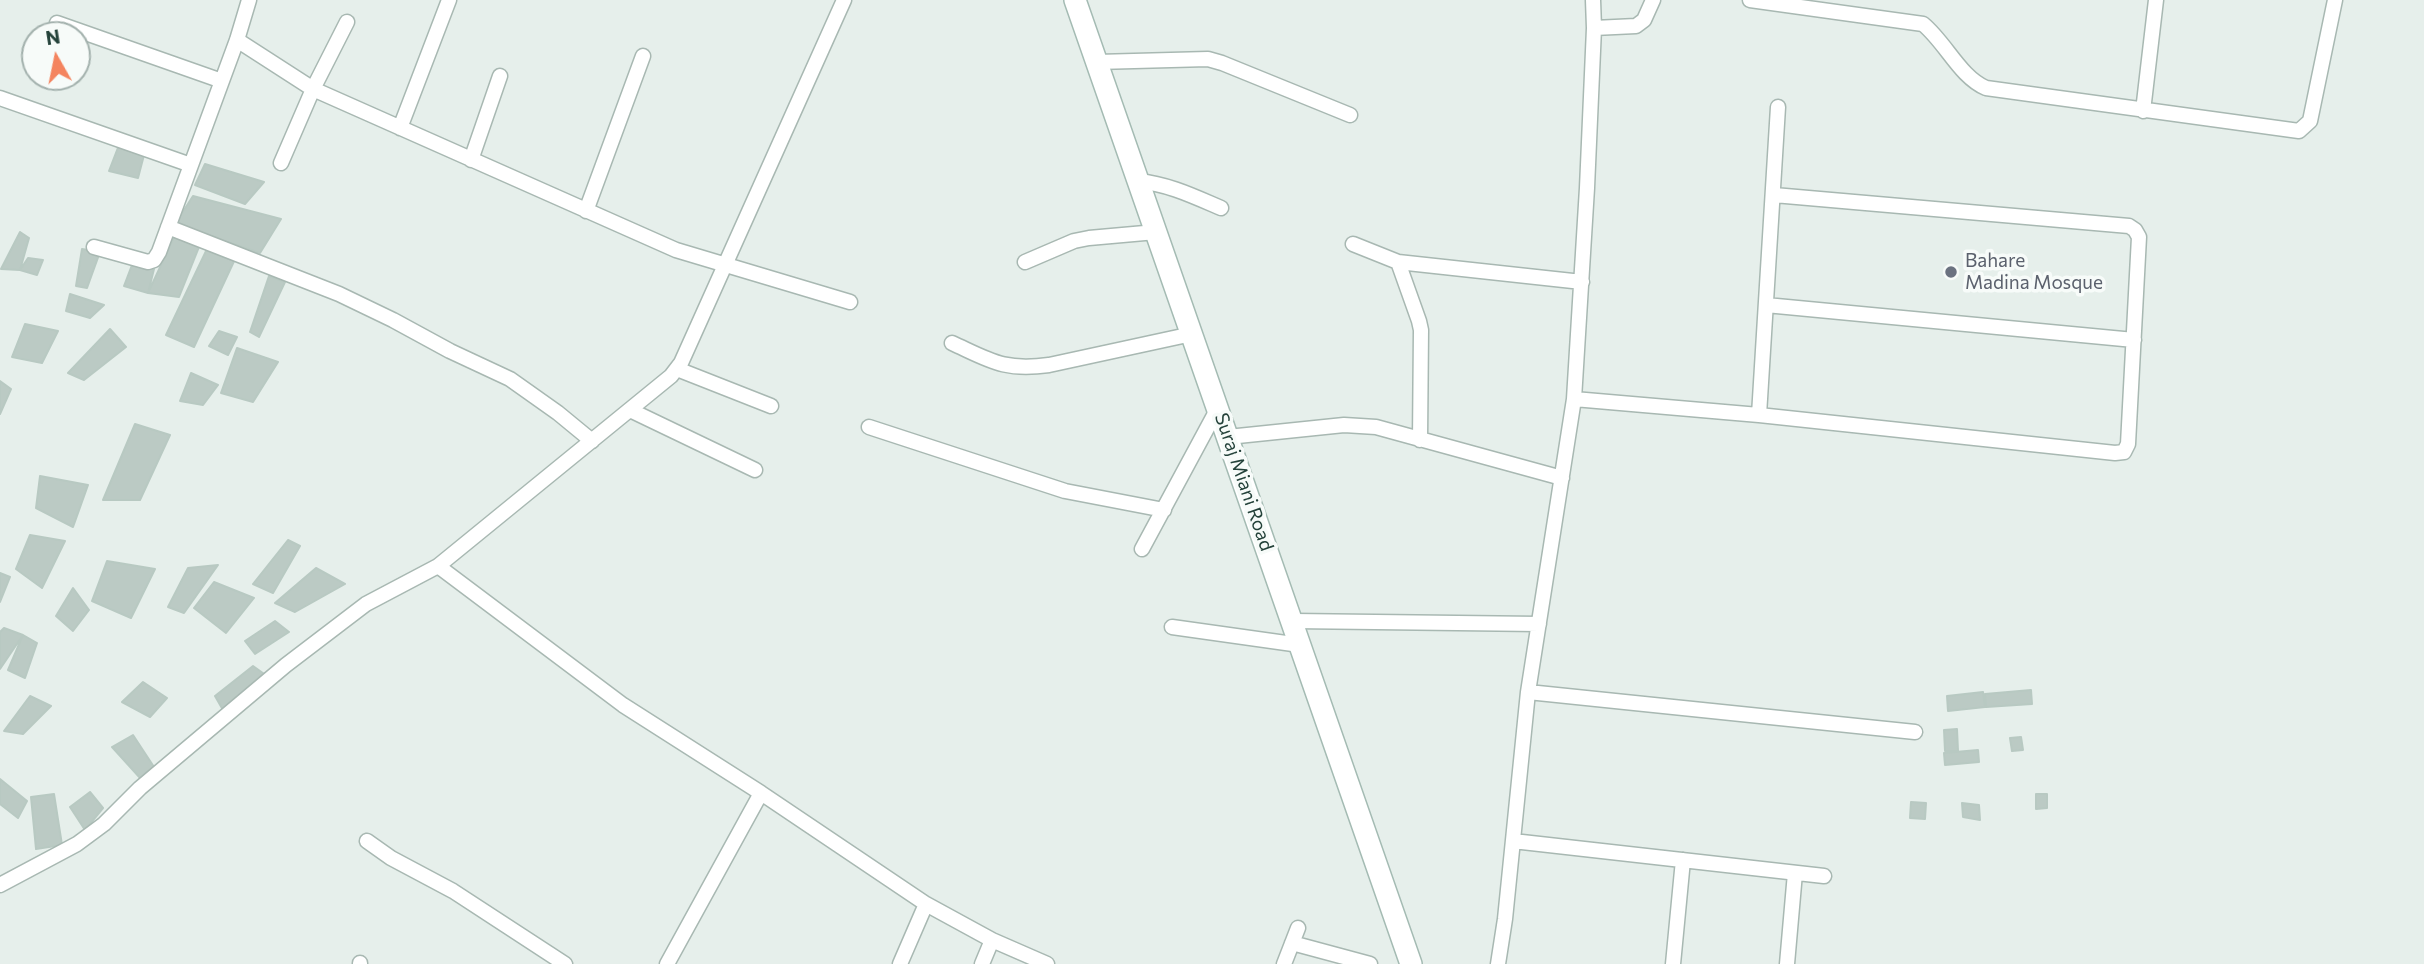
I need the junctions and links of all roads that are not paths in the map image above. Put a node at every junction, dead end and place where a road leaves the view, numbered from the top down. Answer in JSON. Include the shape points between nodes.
{"nodes":[{"id":1,"x":249,"y":0,"type":"edge"},
{"id":2,"x":449,"y":0,"type":"edge"},
{"id":3,"x":844,"y":0,"type":"edge"},
{"id":4,"x":1076,"y":0,"type":"edge"},
{"id":5,"x":1593,"y":0,"type":"edge"},
{"id":6,"x":1653,"y":0,"type":"edge"},
{"id":7,"x":1750,"y":0,"type":"edge"},
{"id":8,"x":2156,"y":0,"type":"edge"},
{"id":9,"x":2334,"y":0,"type":"edge"},
{"id":10,"x":346,"y":22,"type":"dead end"},
{"id":11,"x":1594,"y":28,"type":"junction"},
{"id":12,"x":91,"y":35,"type":"edge"},
{"id":13,"x":237,"y":40,"type":"junction"},
{"id":14,"x":643,"y":56,"type":"dead end"},
{"id":15,"x":1097,"y":62,"type":"junction"},
{"id":16,"x":500,"y":76,"type":"dead end"},
{"id":17,"x":222,"y":81,"type":"junction"},
{"id":18,"x":313,"y":89,"type":"junction"},
{"id":19,"x":0,"y":98,"type":"edge"},
{"id":20,"x":1778,"y":107,"type":"dead end"},
{"id":21,"x":2143,"y":111,"type":"junction"},
{"id":22,"x":1350,"y":116,"type":"dead end"},
{"id":23,"x":400,"y":128,"type":"junction"},
{"id":24,"x":471,"y":160,"type":"junction"},
{"id":25,"x":281,"y":163,"type":"dead end"},
{"id":26,"x":191,"y":164,"type":"junction"},
{"id":27,"x":1138,"y":181,"type":"junction"},
{"id":28,"x":1774,"y":195,"type":"junction"},
{"id":29,"x":1221,"y":208,"type":"dead end"},
{"id":30,"x":586,"y":211,"type":"junction"},
{"id":31,"x":168,"y":227,"type":"junction"},
{"id":32,"x":1156,"y":232,"type":"junction"},
{"id":33,"x":1353,"y":244,"type":"dead end"},
{"id":34,"x":94,"y":247,"type":"dead end"},
{"id":35,"x":1026,"y":262,"type":"dead end"},
{"id":36,"x":1398,"y":262,"type":"junction"},
{"id":37,"x":726,"y":265,"type":"junction"},
{"id":38,"x":1582,"y":282,"type":"junction"},
{"id":39,"x":850,"y":302,"type":"dead end"},
{"id":40,"x":1766,"y":305,"type":"junction"},
{"id":41,"x":1192,"y":334,"type":"junction"},
{"id":42,"x":2134,"y":340,"type":"junction"},
{"id":43,"x":952,"y":343,"type":"dead end"},
{"id":44,"x":677,"y":369,"type":"junction"},
{"id":45,"x":1574,"y":399,"type":"junction"},
{"id":46,"x":771,"y":406,"type":"dead end"},
{"id":47,"x":1218,"y":408,"type":"junction"},
{"id":48,"x":629,"y":410,"type":"junction"},
{"id":49,"x":1759,"y":415,"type":"junction"},
{"id":50,"x":869,"y":428,"type":"dead end"},
{"id":51,"x":1228,"y":437,"type":"junction"},
{"id":52,"x":1420,"y":440,"type":"junction"},
{"id":53,"x":592,"y":441,"type":"junction"},
{"id":54,"x":755,"y":470,"type":"dead end"},
{"id":55,"x":1562,"y":478,"type":"junction"},
{"id":56,"x":1164,"y":510,"type":"junction"},
{"id":57,"x":1142,"y":549,"type":"dead end"},
{"id":58,"x":438,"y":566,"type":"junction"},
{"id":59,"x":1293,"y":621,"type":"junction"},
{"id":60,"x":1539,"y":624,"type":"junction"},
{"id":61,"x":1172,"y":628,"type":"dead end"},
{"id":62,"x":1300,"y":645,"type":"junction"},
{"id":63,"x":1528,"y":692,"type":"junction"},
{"id":64,"x":1915,"y":732,"type":"dead end"},
{"id":65,"x":761,"y":793,"type":"junction"},
{"id":66,"x":367,"y":841,"type":"dead end"},
{"id":67,"x":1513,"y":841,"type":"junction"},
{"id":68,"x":1683,"y":860,"type":"junction"},
{"id":69,"x":1796,"y":873,"type":"junction"},
{"id":70,"x":1824,"y":876,"type":"dead end"},
{"id":71,"x":0,"y":885,"type":"edge"},
{"id":72,"x":926,"y":904,"type":"junction"},
{"id":73,"x":1298,"y":928,"type":"dead end"},
{"id":74,"x":992,"y":940,"type":"junction"},
{"id":75,"x":1292,"y":943,"type":"junction"},
{"id":76,"x":565,"y":964,"type":"edge"},
{"id":77,"x":667,"y":964,"type":"edge"},
{"id":78,"x":900,"y":964,"type":"edge"},
{"id":79,"x":982,"y":964,"type":"edge"},
{"id":80,"x":1047,"y":964,"type":"edge"},
{"id":81,"x":1284,"y":964,"type":"edge"},
{"id":82,"x":1370,"y":964,"type":"edge"},
{"id":83,"x":1411,"y":964,"type":"edge"},
{"id":84,"x":1498,"y":964,"type":"edge"},
{"id":85,"x":1673,"y":964,"type":"edge"},
{"id":86,"x":1787,"y":964,"type":"edge"}],
"edges":[{"from":1,"to":13,"type":"street"},
{"from":2,"to":23,"type":"street"},
{"from":3,"to":37,"type":"street"},
{"from":4,"to":15,"type":"street","name":"Suraj Miani Road"},
{"from":5,"to":11,"type":"street"},
{"from":6,"to":11,"type":"street","via":[[1636,26]]},
{"from":7,"to":21,"type":"street","via":[[1923,24],[1938,36],[1974,83],[1986,88]]},
{"from":8,"to":21,"type":"street"},
{"from":9,"to":21,"type":"street","via":[[2310,121],[2304,129]]},
{"from":10,"to":18,"type":"street"},
{"from":11,"to":38,"type":"street"},
{"from":12,"to":17,"type":"street"},
{"from":13,"to":17,"type":"street"},
{"from":13,"to":18,"type":"street"},
{"from":14,"to":30,"type":"street"},
{"from":15,"to":22,"type":"street","via":[[1208,59]]},
{"from":15,"to":27,"type":"street","name":"Suraj Miani Road"},
{"from":16,"to":24,"type":"street"},
{"from":17,"to":26,"type":"street"},
{"from":18,"to":23,"type":"street"},
{"from":18,"to":25,"type":"street"},
{"from":19,"to":26,"type":"street"},
{"from":20,"to":28,"type":"street"},
{"from":23,"to":24,"type":"street"},
{"from":24,"to":30,"type":"street"},
{"from":26,"to":31,"type":"street"},
{"from":27,"to":29,"type":"street","via":[[1159,183]]},
{"from":27,"to":32,"type":"street","name":"Suraj Miani Road"},
{"from":28,"to":40,"type":"street"},
{"from":28,"to":42,"type":"street","via":[[2130,226],[2138,237]]},
{"from":30,"to":37,"type":"street","via":[[676,250]]},
{"from":31,"to":34,"type":"street","via":[[159,252],[148,262]]},
{"from":31,"to":53,"type":"street","via":[[339,294],[510,379]]},
{"from":32,"to":35,"type":"street","via":[[1074,241]]},
{"from":32,"to":41,"type":"street","name":"Suraj Miani Road"},
{"from":33,"to":36,"type":"street"},
{"from":36,"to":38,"type":"street"},
{"from":36,"to":52,"type":"street","via":[[1421,330]]},
{"from":37,"to":39,"type":"street"},
{"from":37,"to":44,"type":"street"},
{"from":38,"to":45,"type":"street"},
{"from":40,"to":42,"type":"street"},
{"from":40,"to":49,"type":"street"},
{"from":41,"to":43,"type":"street","via":[[1027,368],[1000,366]]},
{"from":41,"to":47,"type":"street","name":"Suraj Miani Road"},
{"from":42,"to":49,"type":"street","via":[[2124,452]]},
{"from":44,"to":46,"type":"street"},
{"from":44,"to":48,"type":"street"},
{"from":45,"to":49,"type":"street"},
{"from":45,"to":55,"type":"street"},
{"from":47,"to":51,"type":"street","name":"Suraj Miani Road"},
{"from":47,"to":56,"type":"street"},
{"from":48,"to":53,"type":"street"},
{"from":48,"to":54,"type":"street"},
{"from":50,"to":56,"type":"street","via":[[1065,491]]},
{"from":51,"to":52,"type":"street","via":[[1344,425],[1376,427]]},
{"from":51,"to":59,"type":"street","name":"Suraj Miani Road"},
{"from":52,"to":55,"type":"street"},
{"from":53,"to":58,"type":"street"},
{"from":55,"to":60,"type":"street"},
{"from":56,"to":57,"type":"street"},
{"from":58,"to":65,"type":"street","via":[[622,705]]},
{"from":58,"to":71,"type":"street","via":[[366,604],[286,665],[77,844]]},
{"from":59,"to":60,"type":"street"},
{"from":59,"to":62,"type":"street","name":"Suraj Miani Road"},
{"from":60,"to":63,"type":"street"},
{"from":61,"to":62,"type":"street"},
{"from":62,"to":83,"type":"street","name":"Suraj Miani Road"},
{"from":63,"to":64,"type":"street"},
{"from":63,"to":67,"type":"street"},
{"from":65,"to":72,"type":"street"},
{"from":65,"to":77,"type":"street"},
{"from":66,"to":76,"type":"street"},
{"from":67,"to":68,"type":"street"},
{"from":67,"to":84,"type":"street"},
{"from":68,"to":69,"type":"street"},
{"from":68,"to":85,"type":"street"},
{"from":69,"to":70,"type":"street"},
{"from":69,"to":86,"type":"street"},
{"from":72,"to":74,"type":"street"},
{"from":72,"to":78,"type":"street"},
{"from":73,"to":75,"type":"street"},
{"from":74,"to":79,"type":"street"},
{"from":74,"to":80,"type":"street"},
{"from":75,"to":81,"type":"street"},
{"from":75,"to":82,"type":"street"}]}
